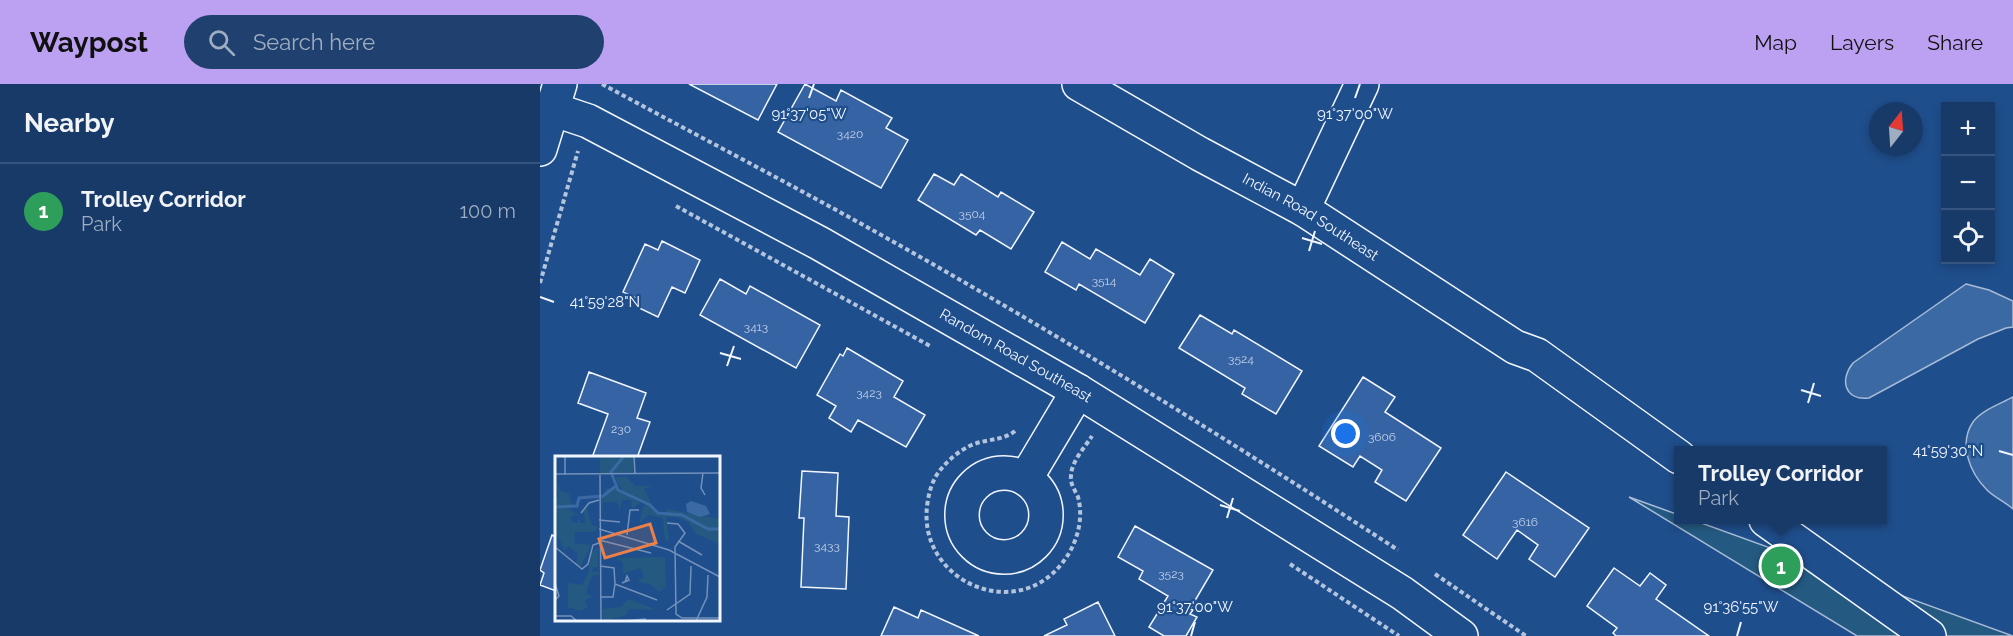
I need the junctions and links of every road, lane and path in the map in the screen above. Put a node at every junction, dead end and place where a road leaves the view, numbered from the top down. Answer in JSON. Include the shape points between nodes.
{"nodes":[{"id":1,"x":1079,"y":84,"type":"edge"},
{"id":2,"x":1362,"y":84,"type":"edge"},
{"id":3,"x":556,"y":96,"type":"edge"},
{"id":4,"x":580,"y":146,"type":"dead end"},
{"id":5,"x":540,"y":149,"type":"edge"},
{"id":6,"x":578,"y":153,"type":"junction"},
{"id":7,"x":588,"y":158,"type":"dead end"},
{"id":8,"x":671,"y":204,"type":"dead end"},
{"id":9,"x":1303,"y":209,"type":"junction"},
{"id":10,"x":540,"y":283,"type":"edge"},
{"id":11,"x":941,"y":352,"type":"dead end"},
{"id":12,"x":1078,"y":392,"type":"junction"},
{"id":13,"x":1022,"y":423,"type":"dead end"},
{"id":14,"x":1096,"y":429,"type":"dead end"},
{"id":15,"x":1674,"y":453,"type":"edge"},
{"id":16,"x":1026,"y":478,"type":"dead end"},
{"id":17,"x":1773,"y":524,"type":"edge"},
{"id":18,"x":1461,"y":636,"type":"edge"},
{"id":19,"x":1929,"y":636,"type":"edge"}],
"edges":[{"from":1,"to":9,"type":"street","name":"Indian Road Southeast"},
{"from":2,"to":9,"type":"street"},
{"from":3,"to":5,"type":"street"},
{"from":3,"to":12,"type":"street","name":"Random Road Southeast","via":[[588,121],[819,243]]},
{"from":4,"to":6,"type":"path"},
{"from":6,"to":7,"type":"path"},
{"from":6,"to":10,"type":"path"},
{"from":8,"to":11,"type":"path"},
{"from":9,"to":15,"type":"street","name":"Indian Road Southeast","via":[[1515,347],[1537,355]]},
{"from":12,"to":16,"type":"street"},
{"from":12,"to":18,"type":"street","name":"Random Road Southeast","via":[[1402,593]]},
{"from":13,"to":14,"type":"path","via":[[1009,436],[977,442],[953,457],[934,480],[927,506],[925,524],[930,542],[948,569],[960,579],[994,591],[1026,589],[1064,562],[1079,529],[1079,502],[1071,471]]},
{"from":17,"to":19,"type":"street"}]}
